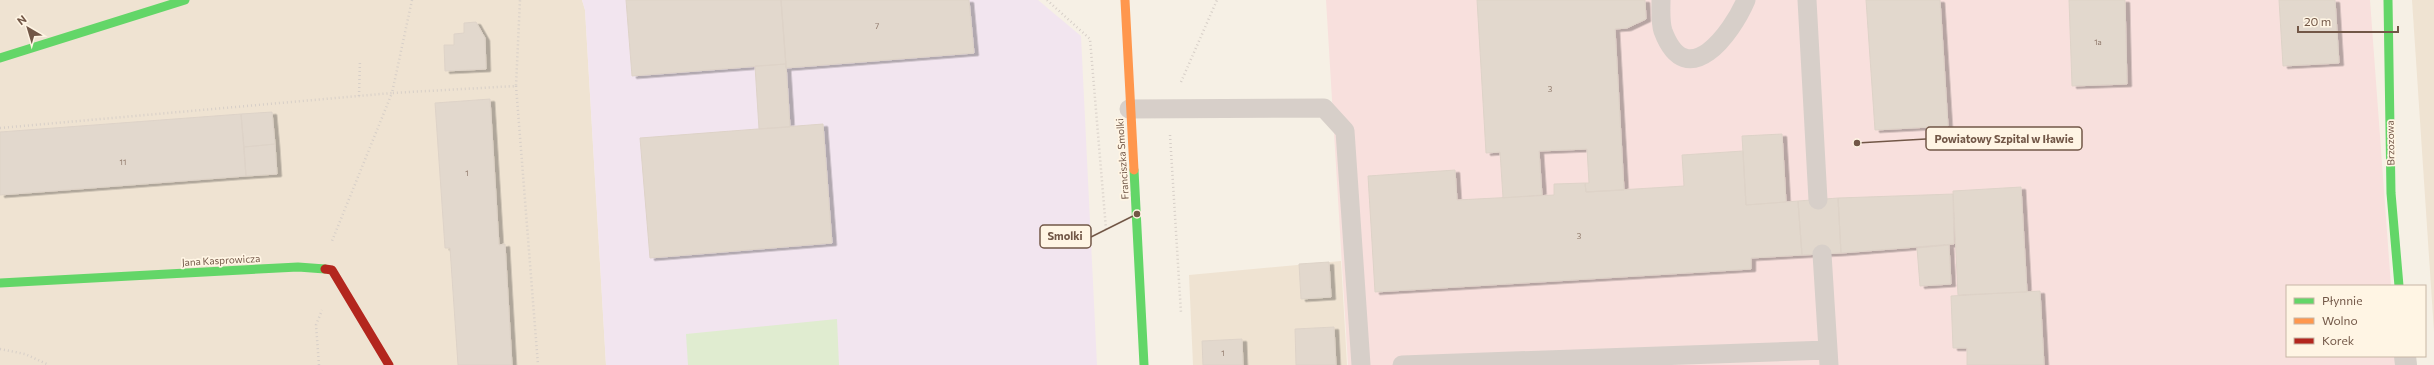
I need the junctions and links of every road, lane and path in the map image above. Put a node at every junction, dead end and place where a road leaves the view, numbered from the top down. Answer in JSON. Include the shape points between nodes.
{"nodes":[{"id":1,"x":185,"y":0,"type":"edge"},
{"id":2,"x":412,"y":0,"type":"edge"},
{"id":3,"x":520,"y":0,"type":"edge"},
{"id":4,"x":1047,"y":0,"type":"edge"},
{"id":5,"x":1125,"y":0,"type":"edge"},
{"id":6,"x":1216,"y":0,"type":"edge"},
{"id":7,"x":1661,"y":0,"type":"edge"},
{"id":8,"x":1746,"y":0,"type":"edge"},
{"id":9,"x":1807,"y":0,"type":"edge"},
{"id":10,"x":2388,"y":0,"type":"edge"},
{"id":11,"x":0,"y":58,"type":"edge"},
{"id":12,"x":360,"y":60,"type":"dead end"},
{"id":13,"x":516,"y":86,"type":"junction"},
{"id":14,"x":392,"y":93,"type":"junction"},
{"id":15,"x":359,"y":96,"type":"junction"},
{"id":16,"x":1170,"y":108,"type":"junction"},
{"id":17,"x":1130,"y":109,"type":"junction"},
{"id":18,"x":0,"y":128,"type":"edge"},
{"id":19,"x":1818,"y":200,"type":"dead end"},
{"id":20,"x":1106,"y":237,"type":"dead end"},
{"id":21,"x":332,"y":246,"type":"dead end"},
{"id":22,"x":1822,"y":254,"type":"dead end"},
{"id":23,"x":0,"y":282,"type":"edge"},
{"id":24,"x":2399,"y":285,"type":"edge"},
{"id":25,"x":1181,"y":314,"type":"dead end"},
{"id":26,"x":0,"y":349,"type":"edge"},
{"id":27,"x":1828,"y":358,"type":"edge"},
{"id":28,"x":49,"y":365,"type":"edge"},
{"id":29,"x":390,"y":365,"type":"edge"},
{"id":30,"x":538,"y":365,"type":"edge"},
{"id":31,"x":1144,"y":365,"type":"edge"},
{"id":32,"x":1362,"y":365,"type":"edge"},
{"id":33,"x":1402,"y":365,"type":"edge"}],
"edges":[{"from":1,"to":11,"type":"street"},
{"from":2,"to":14,"type":"path"},
{"from":3,"to":13,"type":"path"},
{"from":4,"to":20,"type":"path","via":[[1090,39]]},
{"from":5,"to":17,"type":"street","name":"Franciszka Smolki"},
{"from":6,"to":16,"type":"path"},
{"from":7,"to":8,"type":"lane","via":[[1663,30],[1674,51],[1685,58],[1698,57],[1715,48],[1732,26]]},
{"from":9,"to":19,"type":"lane"},
{"from":10,"to":24,"type":"street","name":"Brzozowa","via":[[2391,193]]},
{"from":12,"to":15,"type":"path"},
{"from":13,"to":14,"type":"path"},
{"from":13,"to":30,"type":"path"},
{"from":14,"to":15,"type":"path"},
{"from":14,"to":21,"type":"path","via":[[332,237]]},
{"from":15,"to":18,"type":"path"},
{"from":16,"to":17,"type":"lane"},
{"from":16,"to":25,"type":"path"},
{"from":16,"to":32,"type":"lane","via":[[1324,108],[1345,131]]},
{"from":17,"to":31,"type":"street","name":"Franciszka Smolki"},
{"from":22,"to":27,"type":"lane"},
{"from":23,"to":29,"type":"street","name":"Jana Kasprowicza","via":[[298,267],[332,270]]},
{"from":26,"to":28,"type":"path","via":[[25,354]]},
{"from":27,"to":33,"type":"lane"}]}
